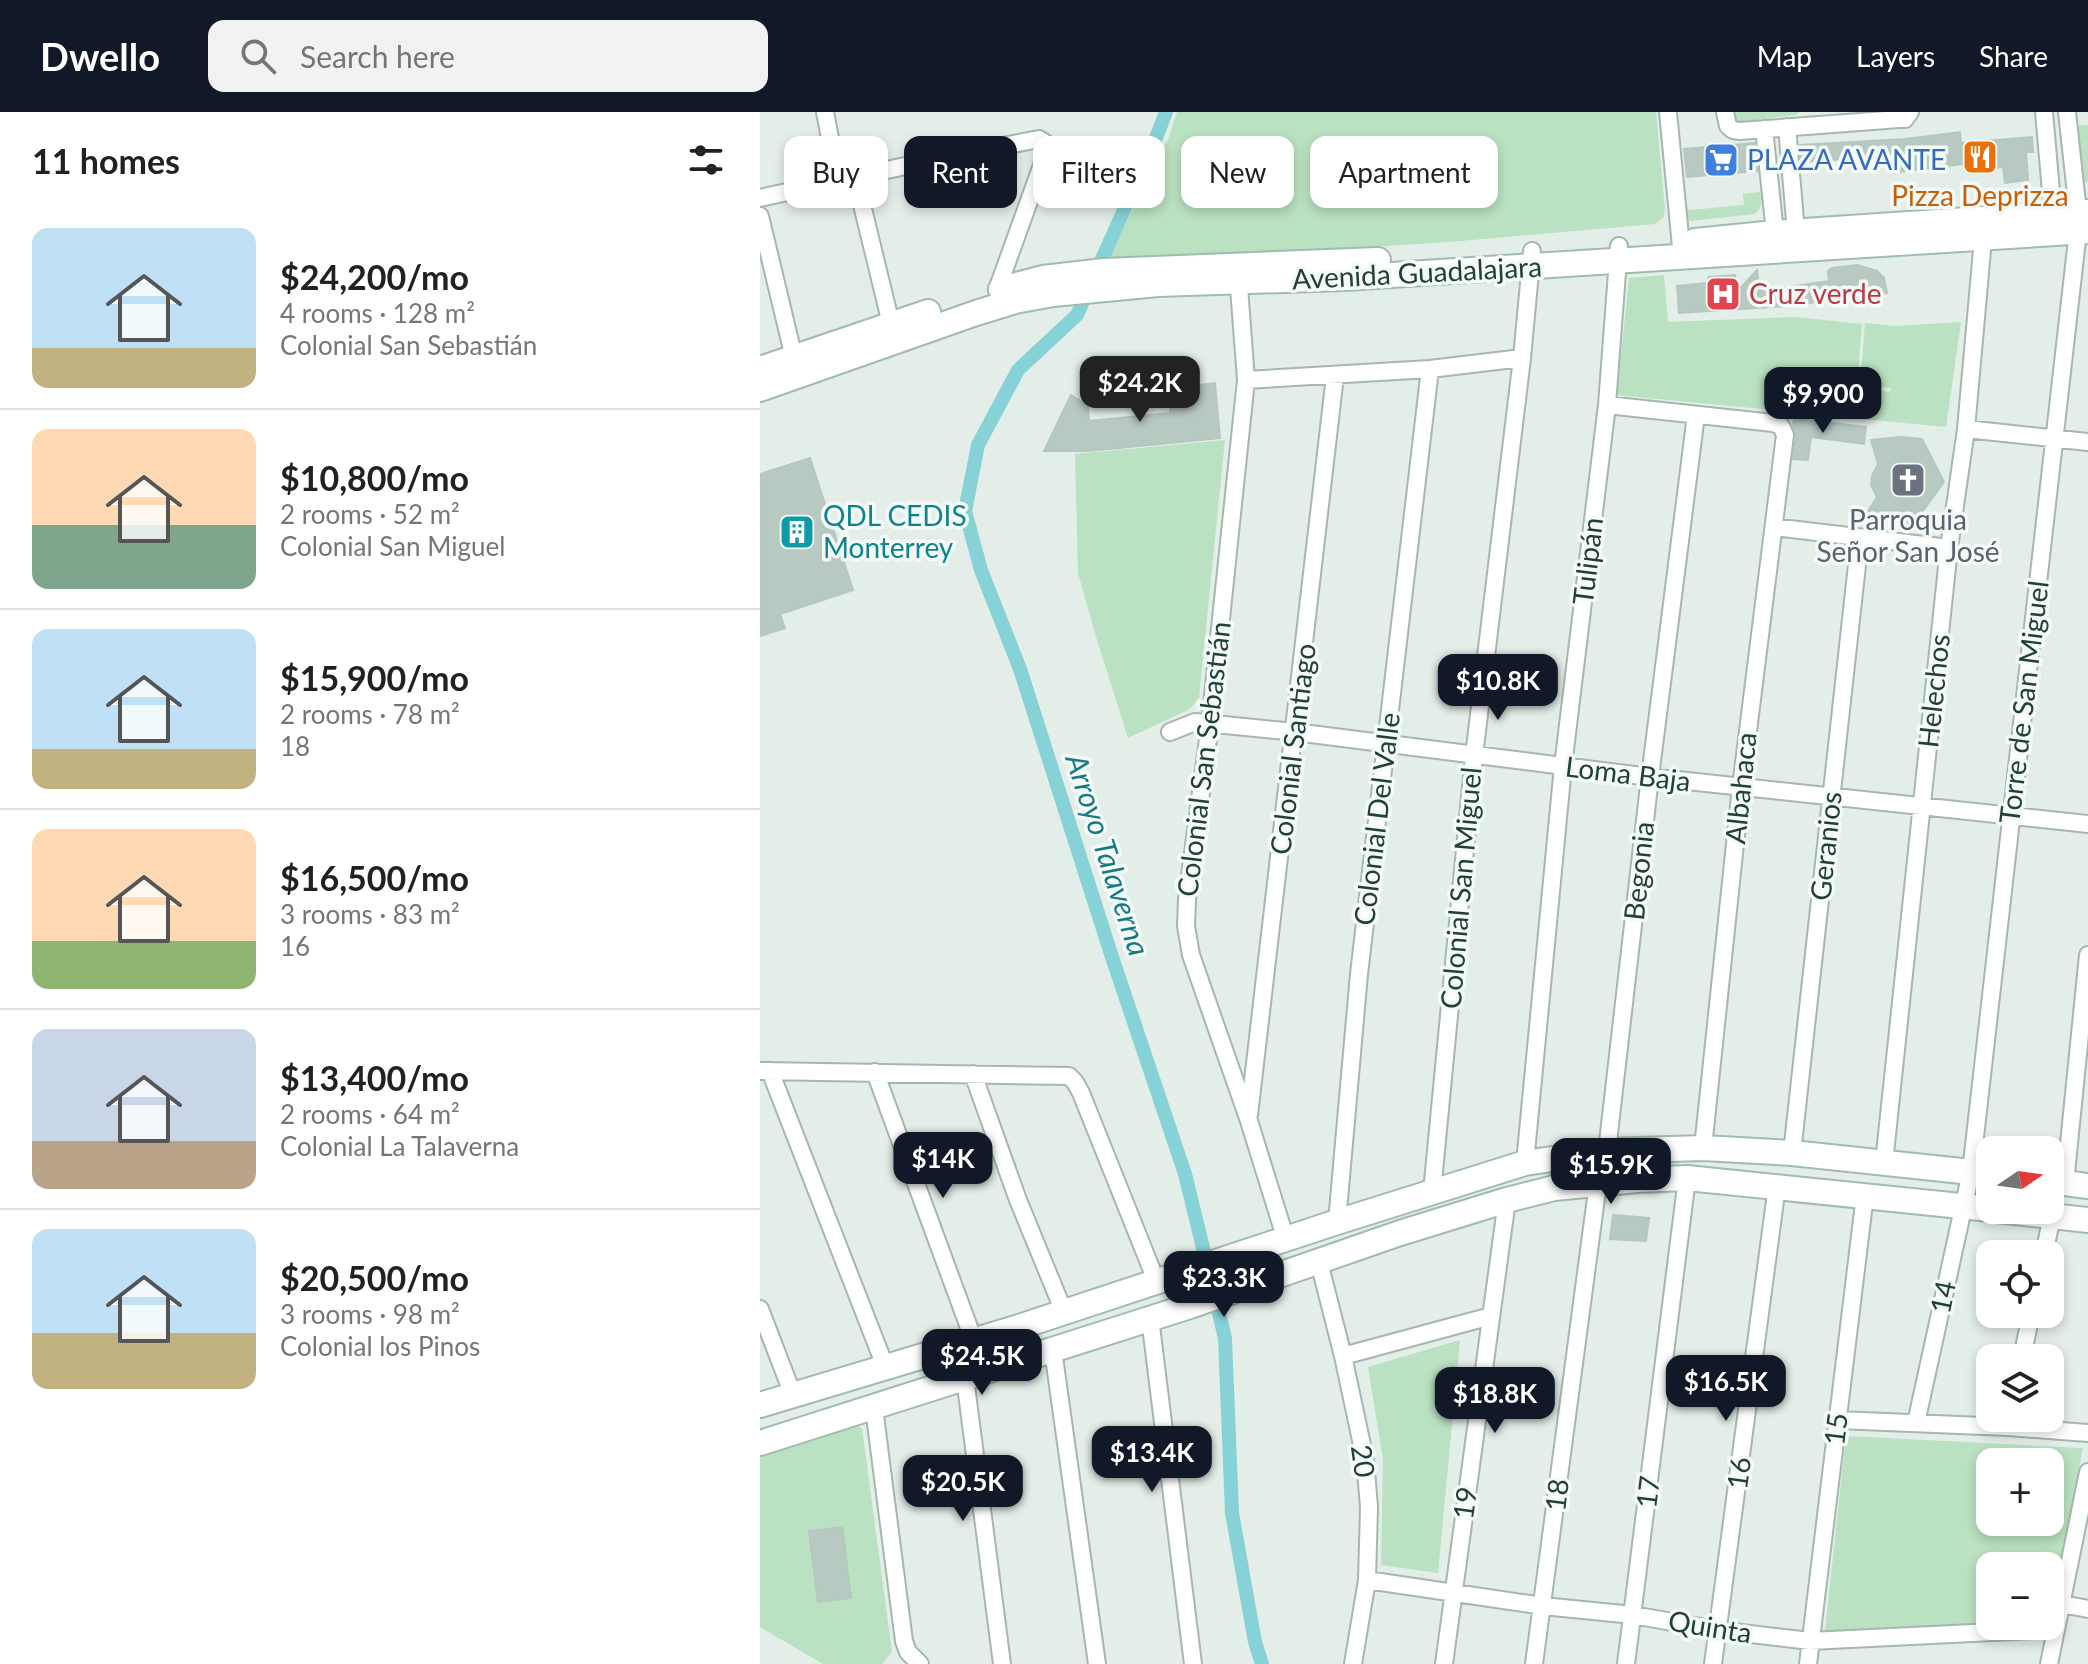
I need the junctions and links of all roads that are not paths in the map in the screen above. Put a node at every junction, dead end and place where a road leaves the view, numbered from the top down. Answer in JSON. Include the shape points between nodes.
{"nodes":[{"id":1,"x":825,"y":112,"type":"edge"},
{"id":2,"x":1668,"y":112,"type":"edge"},
{"id":3,"x":1725,"y":112,"type":"edge"},
{"id":4,"x":1910,"y":112,"type":"edge"},
{"id":5,"x":2044,"y":112,"type":"edge"},
{"id":6,"x":2067,"y":112,"type":"edge"},
{"id":7,"x":1810,"y":119,"type":"edge"},
{"id":8,"x":1787,"y":127,"type":"junction"},
{"id":9,"x":1764,"y":129,"type":"junction"},
{"id":10,"x":833,"y":136,"type":"edge"},
{"id":11,"x":888,"y":169,"type":"edge"},
{"id":12,"x":784,"y":192,"type":"edge"},
{"id":13,"x":760,"y":198,"type":"edge"},
{"id":14,"x":856,"y":208,"type":"edge"},
{"id":15,"x":2053,"y":214,"type":"junction"},
{"id":16,"x":760,"y":216,"type":"edge"},
{"id":17,"x":2083,"y":221,"type":"edge"},
{"id":18,"x":1984,"y":228,"type":"junction"},
{"id":19,"x":1798,"y":236,"type":"junction"},
{"id":20,"x":1682,"y":250,"type":"junction"},
{"id":21,"x":1619,"y":254,"type":"junction"},
{"id":22,"x":1531,"y":259,"type":"junction"},
{"id":23,"x":1238,"y":273,"type":"junction"},
{"id":24,"x":1098,"y":280,"type":"junction"},
{"id":25,"x":997,"y":290,"type":"junction"},
{"id":26,"x":891,"y":324,"type":"junction"},
{"id":27,"x":794,"y":358,"type":"junction"},
{"id":28,"x":1522,"y":358,"type":"junction"},
{"id":29,"x":760,"y":369,"type":"edge"},
{"id":30,"x":1430,"y":369,"type":"junction"},
{"id":31,"x":1335,"y":376,"type":"junction"},
{"id":32,"x":1246,"y":380,"type":"junction"},
{"id":33,"x":760,"y":389,"type":"edge"},
{"id":34,"x":1607,"y":405,"type":"junction"},
{"id":35,"x":1696,"y":415,"type":"junction"},
{"id":36,"x":1966,"y":429,"type":"junction"},
{"id":37,"x":2054,"y":438,"type":"junction"},
{"id":38,"x":2088,"y":442,"type":"edge"},
{"id":39,"x":1774,"y":527,"type":"junction"},
{"id":40,"x":1860,"y":538,"type":"junction"},
{"id":41,"x":1949,"y":548,"type":"junction"},
{"id":42,"x":1210,"y":724,"type":"junction"},
{"id":43,"x":1170,"y":732,"type":"dead end"},
{"id":44,"x":1295,"y":732,"type":"junction"},
{"id":45,"x":1386,"y":745,"type":"junction"},
{"id":46,"x":1474,"y":756,"type":"junction"},
{"id":47,"x":1563,"y":766,"type":"junction"},
{"id":48,"x":1650,"y":777,"type":"junction"},
{"id":49,"x":1741,"y":787,"type":"junction"},
{"id":50,"x":1830,"y":796,"type":"junction"},
{"id":51,"x":1922,"y":807,"type":"junction"},
{"id":52,"x":2012,"y":815,"type":"junction"},
{"id":53,"x":2088,"y":824,"type":"edge"},
{"id":54,"x":2088,"y":955,"type":"edge"},
{"id":55,"x":765,"y":1071,"type":"edge"},
{"id":56,"x":875,"y":1072,"type":"junction"},
{"id":57,"x":973,"y":1074,"type":"junction"},
{"id":58,"x":1249,"y":1121,"type":"junction"},
{"id":59,"x":1983,"y":1136,"type":"edge"},
{"id":60,"x":1703,"y":1148,"type":"junction"},
{"id":61,"x":1607,"y":1151,"type":"junction"},
{"id":62,"x":1792,"y":1153,"type":"junction"},
{"id":63,"x":1525,"y":1163,"type":"junction"},
{"id":64,"x":1884,"y":1163,"type":"junction"},
{"id":65,"x":1976,"y":1173,"type":"edge"},
{"id":66,"x":1687,"y":1178,"type":"junction"},
{"id":67,"x":1976,"y":1180,"type":"edge"},
{"id":68,"x":1598,"y":1183,"type":"junction"},
{"id":69,"x":2068,"y":1183,"type":"edge"},
{"id":70,"x":1777,"y":1186,"type":"junction"},
{"id":71,"x":1432,"y":1192,"type":"junction"},
{"id":72,"x":1865,"y":1195,"type":"junction"},
{"id":73,"x":1507,"y":1200,"type":"junction"},
{"id":74,"x":1962,"y":1206,"type":"junction"},
{"id":75,"x":1976,"y":1208,"type":"edge"},
{"id":76,"x":2064,"y":1217,"type":"edge"},
{"id":77,"x":2088,"y":1220,"type":"edge"},
{"id":78,"x":1337,"y":1222,"type":"junction"},
{"id":79,"x":1286,"y":1240,"type":"junction"},
{"id":80,"x":1319,"y":1262,"type":"junction"},
{"id":81,"x":1165,"y":1280,"type":"junction"},
{"id":82,"x":760,"y":1309,"type":"edge"},
{"id":83,"x":1064,"y":1312,"type":"junction"},
{"id":84,"x":1491,"y":1316,"type":"junction"},
{"id":85,"x":1150,"y":1318,"type":"junction"},
{"id":86,"x":1016,"y":1328,"type":"junction"},
{"id":87,"x":974,"y":1341,"type":"junction"},
{"id":88,"x":1053,"y":1350,"type":"junction"},
{"id":89,"x":1343,"y":1356,"type":"junction"},
{"id":90,"x":1024,"y":1359,"type":"junction"},
{"id":91,"x":885,"y":1366,"type":"junction"},
{"id":92,"x":965,"y":1378,"type":"junction"},
{"id":93,"x":793,"y":1395,"type":"junction"},
{"id":94,"x":760,"y":1405,"type":"edge"},
{"id":95,"x":874,"y":1408,"type":"junction"},
{"id":96,"x":1837,"y":1420,"type":"junction"},
{"id":97,"x":1916,"y":1423,"type":"junction"},
{"id":98,"x":1976,"y":1423,"type":"edge"},
{"id":99,"x":2064,"y":1430,"type":"edge"},
{"id":100,"x":2088,"y":1433,"type":"edge"},
{"id":101,"x":760,"y":1443,"type":"edge"},
{"id":102,"x":2088,"y":1472,"type":"edge"},
{"id":103,"x":1367,"y":1580,"type":"junction"},
{"id":104,"x":1453,"y":1592,"type":"junction"},
{"id":105,"x":2064,"y":1594,"type":"edge"},
{"id":106,"x":2064,"y":1604,"type":"edge"},
{"id":107,"x":1543,"y":1606,"type":"junction"},
{"id":108,"x":2088,"y":1609,"type":"edge"},
{"id":109,"x":1633,"y":1615,"type":"junction"},
{"id":110,"x":1717,"y":1630,"type":"junction"},
{"id":111,"x":1976,"y":1633,"type":"edge"},
{"id":112,"x":2054,"y":1640,"type":"edge"},
{"id":113,"x":1810,"y":1641,"type":"junction"},
{"id":114,"x":917,"y":1663,"type":"edge"},
{"id":115,"x":1002,"y":1664,"type":"edge"},
{"id":116,"x":1097,"y":1664,"type":"edge"},
{"id":117,"x":1193,"y":1664,"type":"edge"},
{"id":118,"x":1353,"y":1664,"type":"edge"},
{"id":119,"x":1444,"y":1664,"type":"edge"},
{"id":120,"x":1534,"y":1664,"type":"edge"},
{"id":121,"x":1626,"y":1664,"type":"edge"},
{"id":122,"x":1713,"y":1664,"type":"edge"},
{"id":123,"x":1808,"y":1664,"type":"edge"},
{"id":124,"x":2049,"y":1664,"type":"edge"}],
"edges":[{"from":1,"to":10,"type":"street"},
{"from":2,"to":20,"type":"street"},
{"from":3,"to":9,"type":"street","via":[[1733,130]]},
{"from":4,"to":7,"type":"street","via":[[1905,119]]},
{"from":5,"to":15,"type":"street"},
{"from":6,"to":17,"type":"street","name":"Torre de San Miguel"},
{"from":7,"to":8,"type":"street"},
{"from":8,"to":9,"type":"street"},
{"from":8,"to":19,"type":"street"},
{"from":9,"to":19,"type":"street"},
{"from":11,"to":25,"type":"street","via":[[1033,139],[1044,142],[1046,154]]},
{"from":12,"to":13,"type":"street"},
{"from":14,"to":26,"type":"street"},
{"from":15,"to":17,"type":"street","name":"Avenida Guadalajara"},
{"from":15,"to":18,"type":"street","name":"Avenida Guadalajara"},
{"from":16,"to":27,"type":"street"},
{"from":17,"to":18,"type":"street","name":"Avenida Guadalajara"},
{"from":17,"to":37,"type":"street","name":"Torre de San Miguel"},
{"from":18,"to":19,"type":"street","name":"Avenida Guadalajara"},
{"from":18,"to":36,"type":"street","name":"Helechos"},
{"from":19,"to":20,"type":"street","name":"Avenida Guadalajara"},
{"from":19,"to":20,"type":"street","name":"Avenida Guadalajara"},
{"from":20,"to":21,"type":"street","name":"Avenida Guadalajara"},
{"from":21,"to":22,"type":"street","name":"Avenida Guadalajara"},
{"from":21,"to":34,"type":"street","name":"Tulipán"},
{"from":22,"to":23,"type":"street","name":"Avenida Guadalajara","via":[[1360,277]]},
{"from":22,"to":28,"type":"street","name":"Colonial San Miguel"},
{"from":23,"to":24,"type":"street","name":"Avenida Guadalajara","via":[[1158,284]]},
{"from":23,"to":32,"type":"street","name":"Colonial San Sebastián"},
{"from":24,"to":25,"type":"street","name":"Avenida Guadalajara","via":[[1068,274]]},
{"from":24,"to":33,"type":"street","name":"Avenida Guadalajara","via":[[976,313]]},
{"from":25,"to":26,"type":"street","name":"Avenida Guadalajara"},
{"from":26,"to":27,"type":"street","name":"Avenida Guadalajara"},
{"from":27,"to":29,"type":"street","name":"Avenida Guadalajara"},
{"from":28,"to":30,"type":"street"},
{"from":28,"to":46,"type":"street","name":"Colonial San Miguel"},
{"from":30,"to":31,"type":"street"},
{"from":30,"to":45,"type":"street","name":"Colonial Del Valle"},
{"from":31,"to":32,"type":"street"},
{"from":31,"to":44,"type":"street","name":"Colonial Santiago"},
{"from":32,"to":42,"type":"street","name":"Colonial San Sebastián"},
{"from":34,"to":35,"type":"street"},
{"from":34,"to":47,"type":"street","name":"Tulipán"},
{"from":35,"to":39,"type":"street","name":"Albahaca","via":[[1773,423],[1784,430]]},
{"from":35,"to":48,"type":"street","name":"Begonia"},
{"from":36,"to":37,"type":"street"},
{"from":36,"to":41,"type":"street","name":"Helechos"},
{"from":37,"to":38,"type":"street"},
{"from":37,"to":52,"type":"street","name":"Torre de San Miguel"},
{"from":39,"to":40,"type":"street"},
{"from":39,"to":49,"type":"street","name":"Albahaca"},
{"from":40,"to":41,"type":"street"},
{"from":40,"to":50,"type":"street","name":"Geranios"},
{"from":41,"to":51,"type":"street","name":"Helechos"},
{"from":42,"to":43,"type":"street","name":"Loma Baja","via":[[1195,722]]},
{"from":42,"to":44,"type":"street","name":"Loma Baja"},
{"from":42,"to":58,"type":"street","name":"Colonial San Sebastián","via":[[1186,926],[1191,955]]},
{"from":44,"to":45,"type":"street","name":"Loma Baja"},
{"from":44,"to":58,"type":"street","name":"Colonial Santiago"},
{"from":45,"to":46,"type":"street","name":"Loma Baja"},
{"from":45,"to":78,"type":"street","name":"Colonial Del Valle"},
{"from":46,"to":47,"type":"street","name":"Loma Baja"},
{"from":46,"to":71,"type":"street","name":"Colonial San Miguel"},
{"from":47,"to":48,"type":"street","name":"Loma Baja"},
{"from":47,"to":63,"type":"street","name":"Tulipán"},
{"from":48,"to":49,"type":"street","name":"Loma Baja"},
{"from":48,"to":61,"type":"street","name":"Begonia"},
{"from":49,"to":50,"type":"street","name":"Loma Baja"},
{"from":49,"to":60,"type":"street","name":"Albahaca"},
{"from":50,"to":51,"type":"street","name":"Loma Baja"},
{"from":50,"to":62,"type":"street","name":"Geranios"},
{"from":51,"to":52,"type":"street","name":"Loma Baja"},
{"from":51,"to":64,"type":"street","name":"Helechos"},
{"from":52,"to":53,"type":"street","name":"Loma Baja"},
{"from":52,"to":59,"type":"street","name":"Torre de San Miguel"},
{"from":54,"to":69,"type":"street"},
{"from":55,"to":56,"type":"street"},
{"from":55,"to":91,"type":"street"},
{"from":56,"to":57,"type":"street"},
{"from":56,"to":87,"type":"street"},
{"from":57,"to":81,"type":"street","via":[[1057,1074],[1075,1082]]},
{"from":57,"to":83,"type":"street"},
{"from":58,"to":79,"type":"street","name":"Colonial San Sebastián"},
{"from":60,"to":61,"type":"street"},
{"from":60,"to":62,"type":"street"},
{"from":61,"to":63,"type":"street"},
{"from":61,"to":68,"type":"street","name":"Begonia"},
{"from":62,"to":64,"type":"street"},
{"from":63,"to":71,"type":"street"},
{"from":64,"to":65,"type":"street"},
{"from":66,"to":68,"type":"street"},
{"from":66,"to":70,"type":"street"},
{"from":66,"to":109,"type":"street","name":"17"},
{"from":67,"to":74,"type":"street","name":"14"},
{"from":68,"to":73,"type":"street"},
{"from":68,"to":107,"type":"street","name":"18"},
{"from":70,"to":72,"type":"street"},
{"from":70,"to":110,"type":"street","name":"16"},
{"from":71,"to":78,"type":"street"},
{"from":72,"to":74,"type":"street"},
{"from":72,"to":96,"type":"street","name":"15"},
{"from":73,"to":80,"type":"street"},
{"from":73,"to":84,"type":"street","name":"19"},
{"from":74,"to":75,"type":"street"},
{"from":74,"to":97,"type":"street","name":"14"},
{"from":76,"to":77,"type":"street"},
{"from":78,"to":79,"type":"street"},
{"from":79,"to":81,"type":"street"},
{"from":80,"to":85,"type":"street"},
{"from":80,"to":89,"type":"street","name":"20"},
{"from":81,"to":83,"type":"street"},
{"from":82,"to":93,"type":"street"},
{"from":83,"to":86,"type":"street"},
{"from":84,"to":89,"type":"street"},
{"from":84,"to":104,"type":"street","name":"19"},
{"from":85,"to":88,"type":"street"},
{"from":85,"to":117,"type":"street"},
{"from":86,"to":87,"type":"street"},
{"from":86,"to":90,"type":"street"},
{"from":87,"to":91,"type":"street"},
{"from":88,"to":90,"type":"street"},
{"from":88,"to":116,"type":"street"},
{"from":89,"to":103,"type":"street","name":"20","via":[[1365,1459]]},
{"from":90,"to":92,"type":"street"},
{"from":91,"to":93,"type":"street"},
{"from":92,"to":95,"type":"street"},
{"from":92,"to":115,"type":"street"},
{"from":93,"to":94,"type":"street"},
{"from":95,"to":101,"type":"street"},
{"from":95,"to":114,"type":"street","via":[[904,1641]]},
{"from":96,"to":97,"type":"street"},
{"from":96,"to":113,"type":"street","name":"15"},
{"from":97,"to":98,"type":"street"},
{"from":99,"to":100,"type":"street"},
{"from":102,"to":105,"type":"street"},
{"from":103,"to":104,"type":"street","name":"Quinta"},
{"from":103,"to":118,"type":"street","name":"20"},
{"from":104,"to":107,"type":"street","name":"Quinta"},
{"from":104,"to":119,"type":"street","name":"19"},
{"from":106,"to":108,"type":"street"},
{"from":107,"to":109,"type":"street","name":"Quinta"},
{"from":107,"to":120,"type":"street","name":"18"},
{"from":109,"to":110,"type":"street","name":"Quinta"},
{"from":109,"to":121,"type":"street","name":"17"},
{"from":110,"to":113,"type":"street","name":"Quinta"},
{"from":110,"to":122,"type":"street","name":"16"},
{"from":111,"to":113,"type":"street","name":"Quinta"},
{"from":112,"to":124,"type":"street"},
{"from":113,"to":123,"type":"street","name":"15"}]}
